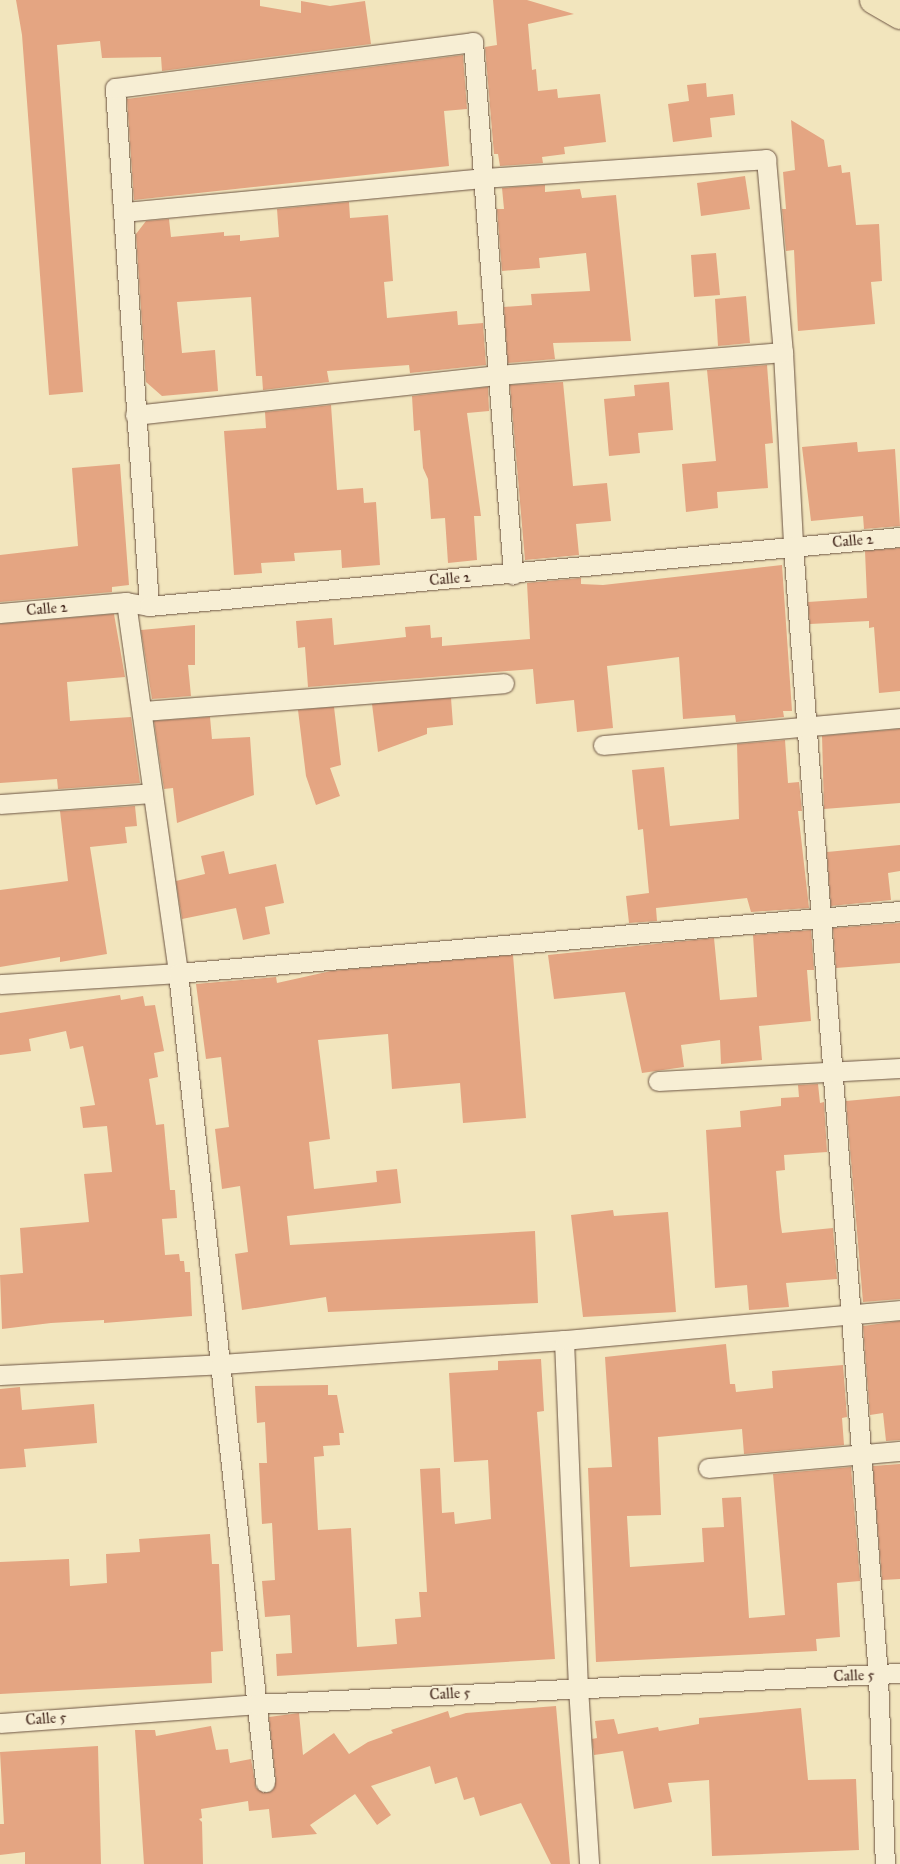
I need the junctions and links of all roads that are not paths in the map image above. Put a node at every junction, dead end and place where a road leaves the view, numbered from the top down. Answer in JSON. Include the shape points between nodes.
{"nodes":[{"id":1,"x":874,"y":0,"type":"edge"},
{"id":2,"x":900,"y":15,"type":"edge"},
{"id":3,"x":483,"y":178,"type":"junction"},
{"id":4,"x":124,"y":212,"type":"junction"},
{"id":5,"x":783,"y":352,"type":"junction"},
{"id":6,"x":498,"y":375,"type":"junction"},
{"id":7,"x":135,"y":415,"type":"junction"},
{"id":8,"x":900,"y":537,"type":"edge"},
{"id":9,"x":793,"y":546,"type":"junction"},
{"id":10,"x":513,"y":574,"type":"junction"},
{"id":11,"x":126,"y":602,"type":"junction"},
{"id":12,"x":149,"y":606,"type":"junction"},
{"id":13,"x":0,"y":613,"type":"edge"},
{"id":14,"x":504,"y":683,"type":"dead end"},
{"id":15,"x":143,"y":711,"type":"junction"},
{"id":16,"x":900,"y":718,"type":"edge"},
{"id":17,"x":807,"y":724,"type":"junction"},
{"id":18,"x":603,"y":745,"type":"dead end"},
{"id":19,"x":153,"y":793,"type":"junction"},
{"id":20,"x":0,"y":804,"type":"edge"},
{"id":21,"x":900,"y":912,"type":"edge"},
{"id":22,"x":821,"y":918,"type":"junction"},
{"id":23,"x":178,"y":973,"type":"junction"},
{"id":24,"x":0,"y":984,"type":"edge"},
{"id":25,"x":900,"y":1068,"type":"edge"},
{"id":26,"x":832,"y":1071,"type":"junction"},
{"id":27,"x":658,"y":1081,"type":"dead end"},
{"id":28,"x":900,"y":1310,"type":"edge"},
{"id":29,"x":851,"y":1315,"type":"junction"},
{"id":30,"x":564,"y":1340,"type":"junction"},
{"id":31,"x":221,"y":1364,"type":"junction"},
{"id":32,"x":0,"y":1375,"type":"edge"},
{"id":33,"x":900,"y":1451,"type":"edge"},
{"id":34,"x":861,"y":1455,"type":"junction"},
{"id":35,"x":708,"y":1468,"type":"dead end"},
{"id":36,"x":900,"y":1674,"type":"edge"},
{"id":37,"x":878,"y":1676,"type":"junction"},
{"id":38,"x":578,"y":1687,"type":"junction"},
{"id":39,"x":256,"y":1704,"type":"junction"},
{"id":40,"x":0,"y":1723,"type":"edge"},
{"id":41,"x":265,"y":1782,"type":"dead end"},
{"id":42,"x":589,"y":1864,"type":"edge"},
{"id":43,"x":885,"y":1864,"type":"edge"}],
"edges":[{"from":1,"to":2,"type":"highway"},
{"from":3,"to":4,"type":"street"},
{"from":3,"to":4,"type":"street","via":[[473,42],[115,88]]},
{"from":3,"to":5,"type":"street","via":[[766,159]]},
{"from":3,"to":6,"type":"street"},
{"from":4,"to":7,"type":"street"},
{"from":5,"to":6,"type":"street"},
{"from":5,"to":9,"type":"street"},
{"from":6,"to":7,"type":"street"},
{"from":6,"to":10,"type":"street"},
{"from":7,"to":12,"type":"street"},
{"from":8,"to":9,"type":"street","name":"Calle 2"},
{"from":9,"to":10,"type":"street","name":"Calle 2"},
{"from":9,"to":17,"type":"street"},
{"from":10,"to":12,"type":"street","name":"Calle 2"},
{"from":11,"to":12,"type":"street","name":"Calle 2"},
{"from":11,"to":13,"type":"street","name":"Calle 2"},
{"from":11,"to":15,"type":"street"},
{"from":14,"to":15,"type":"street"},
{"from":15,"to":19,"type":"street"},
{"from":16,"to":17,"type":"street"},
{"from":17,"to":18,"type":"street"},
{"from":17,"to":22,"type":"street"},
{"from":19,"to":20,"type":"street"},
{"from":19,"to":23,"type":"street"},
{"from":21,"to":22,"type":"street"},
{"from":22,"to":23,"type":"street"},
{"from":22,"to":26,"type":"street"},
{"from":23,"to":24,"type":"street"},
{"from":23,"to":31,"type":"street"},
{"from":25,"to":26,"type":"street"},
{"from":26,"to":27,"type":"street"},
{"from":26,"to":29,"type":"street"},
{"from":28,"to":29,"type":"street"},
{"from":29,"to":30,"type":"street"},
{"from":29,"to":34,"type":"street"},
{"from":30,"to":31,"type":"street"},
{"from":30,"to":38,"type":"street"},
{"from":31,"to":32,"type":"street"},
{"from":31,"to":39,"type":"street"},
{"from":33,"to":34,"type":"street"},
{"from":34,"to":35,"type":"street"},
{"from":34,"to":37,"type":"street"},
{"from":36,"to":37,"type":"street","name":"Calle 5"},
{"from":37,"to":38,"type":"street","name":"Calle 5"},
{"from":37,"to":43,"type":"street"},
{"from":38,"to":39,"type":"street","name":"Calle 5"},
{"from":38,"to":42,"type":"street"},
{"from":39,"to":40,"type":"street","name":"Calle 5"},
{"from":39,"to":41,"type":"street"}]}
